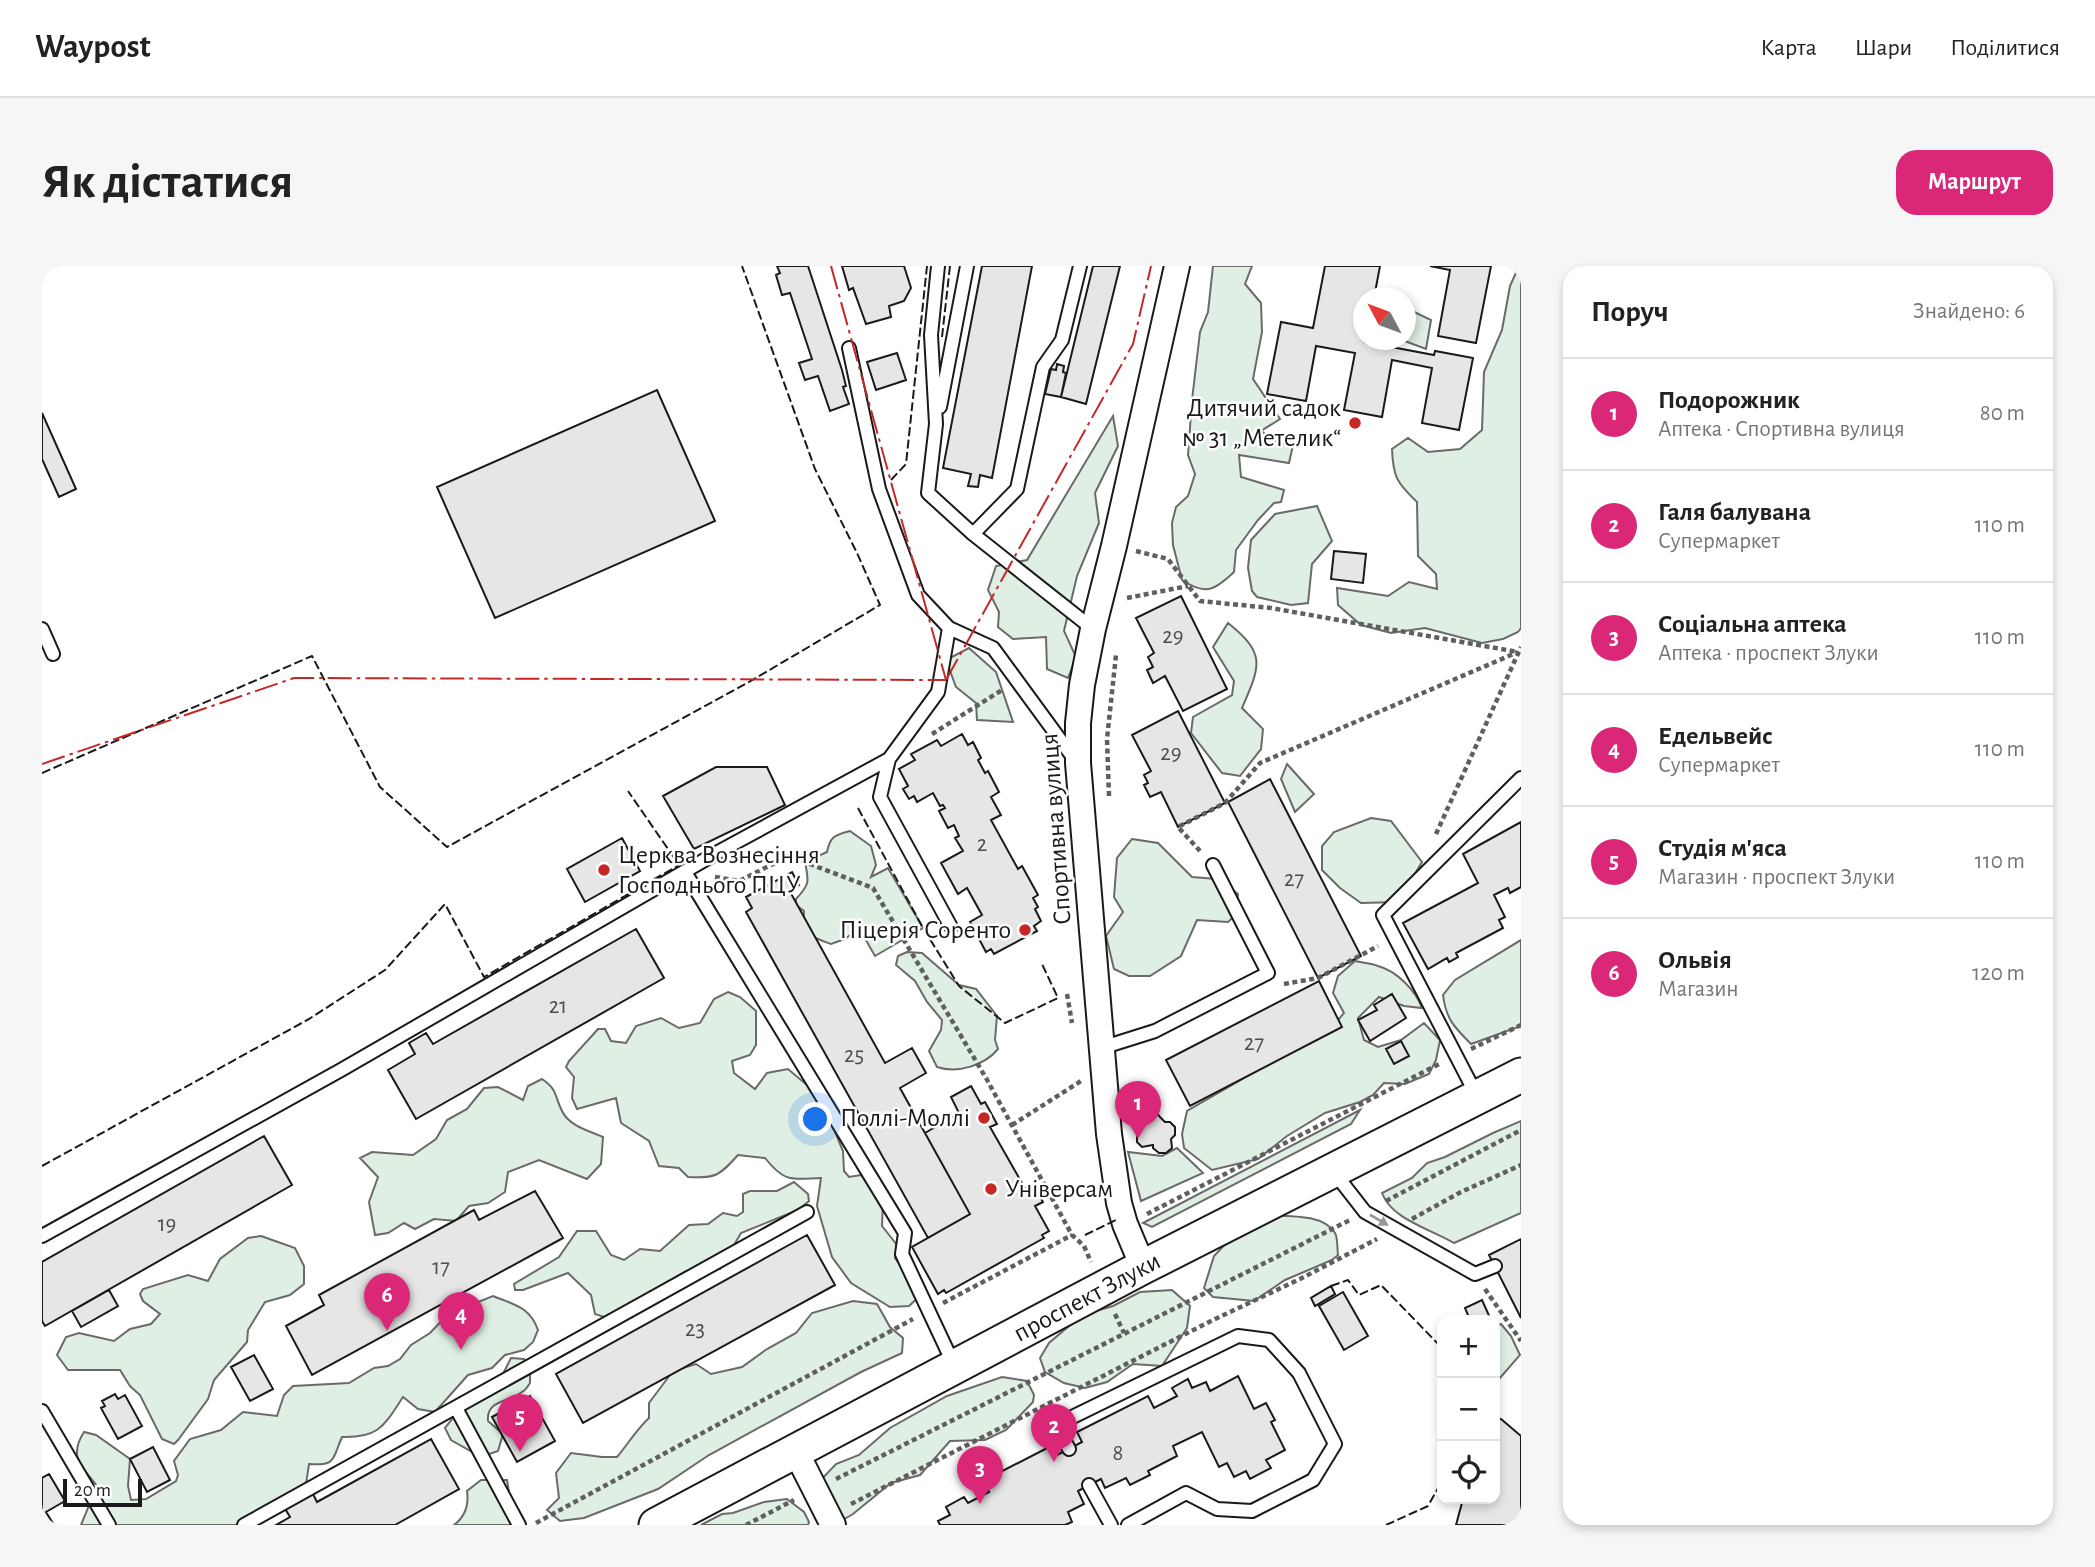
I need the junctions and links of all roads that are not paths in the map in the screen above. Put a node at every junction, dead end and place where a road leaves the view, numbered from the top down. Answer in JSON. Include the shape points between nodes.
{"nodes":[{"id":1,"x":938,"y":266,"type":"edge"},
{"id":2,"x":967,"y":266,"type":"edge"},
{"id":3,"x":1080,"y":266,"type":"edge"},
{"id":4,"x":1177,"y":266,"type":"edge"},
{"id":5,"x":849,"y":348,"type":"dead end"},
{"id":6,"x":936,"y":424,"type":"junction"},
{"id":7,"x":973,"y":534,"type":"junction"},
{"id":8,"x":949,"y":628,"type":"junction"},
{"id":9,"x":42,"y":629,"type":"edge"},
{"id":10,"x":1093,"y":629,"type":"junction"},
{"id":11,"x":53,"y":654,"type":"dead end"},
{"id":12,"x":889,"y":759,"type":"junction"},
{"id":13,"x":1078,"y":763,"type":"junction"},
{"id":14,"x":1521,"y":778,"type":"edge"},
{"id":15,"x":1213,"y":865,"type":"road end"},
{"id":16,"x":685,"y":872,"type":"junction"},
{"id":17,"x":951,"y":927,"type":"dead end"},
{"id":18,"x":1101,"y":1048,"type":"junction"},
{"id":19,"x":1521,"y":1075,"type":"edge"},
{"id":20,"x":1476,"y":1096,"type":"junction"},
{"id":21,"x":1333,"y":1171,"type":"junction"},
{"id":22,"x":807,"y":1212,"type":"dead end"},
{"id":23,"x":42,"y":1236,"type":"edge"},
{"id":24,"x":1495,"y":1266,"type":"dead end"},
{"id":25,"x":1143,"y":1267,"type":"junction"},
{"id":26,"x":954,"y":1366,"type":"junction"},
{"id":27,"x":456,"y":1408,"type":"junction"},
{"id":28,"x":42,"y":1411,"type":"edge"},
{"id":29,"x":1069,"y":1449,"type":"dead end"},
{"id":30,"x":796,"y":1452,"type":"junction"},
{"id":31,"x":1089,"y":1485,"type":"dead end"},
{"id":32,"x":831,"y":1520,"type":"edge"},
{"id":33,"x":109,"y":1525,"type":"edge"},
{"id":34,"x":244,"y":1525,"type":"edge"},
{"id":35,"x":519,"y":1525,"type":"edge"},
{"id":36,"x":656,"y":1525,"type":"edge"},
{"id":37,"x":1111,"y":1525,"type":"edge"},
{"id":38,"x":1128,"y":1525,"type":"edge"}],
"edges":[{"from":1,"to":6,"type":"lane","via":[[931,335]]},
{"from":2,"to":6,"type":"lane"},
{"from":3,"to":7,"type":"lane","via":[[1062,340],[1043,367],[1017,489]]},
{"from":4,"to":10,"type":"street","name":"Спортивна вулиця"},
{"from":5,"to":8,"type":"lane","via":[[879,489],[918,596]]},
{"from":6,"to":7,"type":"lane","via":[[928,493]]},
{"from":7,"to":10,"type":"lane"},
{"from":8,"to":12,"type":"lane","via":[[938,692]]},
{"from":8,"to":13,"type":"lane","via":[[993,648]]},
{"from":9,"to":11,"type":"lane"},
{"from":10,"to":13,"type":"street","name":"Спортивна вулиця","via":[[1082,685]]},
{"from":12,"to":16,"type":"lane"},
{"from":12,"to":17,"type":"lane","via":[[880,796]]},
{"from":13,"to":18,"type":"street","name":"Спортивна вулиця"},
{"from":14,"to":20,"type":"lane","via":[[1383,915]]},
{"from":15,"to":18,"type":"lane","via":[[1268,973],[1155,1031]]},
{"from":16,"to":23,"type":"lane"},
{"from":16,"to":26,"type":"lane","via":[[905,1233],[902,1254]]},
{"from":18,"to":25,"type":"street","name":"Спортивна вулиця","via":[[1119,1203]]},
{"from":19,"to":20,"type":"main road","name":"проспект Злуки"},
{"from":20,"to":21,"type":"main road","name":"проспект Злуки"},
{"from":21,"to":24,"type":"lane","one_way":true,"via":[[1365,1212],[1475,1274]]},
{"from":21,"to":25,"type":"main road","name":"проспект Злуки"},
{"from":22,"to":27,"type":"lane"},
{"from":25,"to":26,"type":"main road","name":"проспект Злуки"},
{"from":26,"to":30,"type":"main road","name":"проспект Злуки"},
{"from":27,"to":34,"type":"lane"},
{"from":27,"to":35,"type":"lane"},
{"from":28,"to":33,"type":"lane"},
{"from":29,"to":38,"type":"lane","via":[[1056,1424],[1238,1336],[1269,1339],[1299,1373],[1335,1444],[1313,1480],[1252,1511],[1217,1509],[1186,1493]]},
{"from":30,"to":32,"type":"street"},
{"from":30,"to":36,"type":"main road","name":"проспект Злуки"},
{"from":31,"to":37,"type":"lane"}]}
